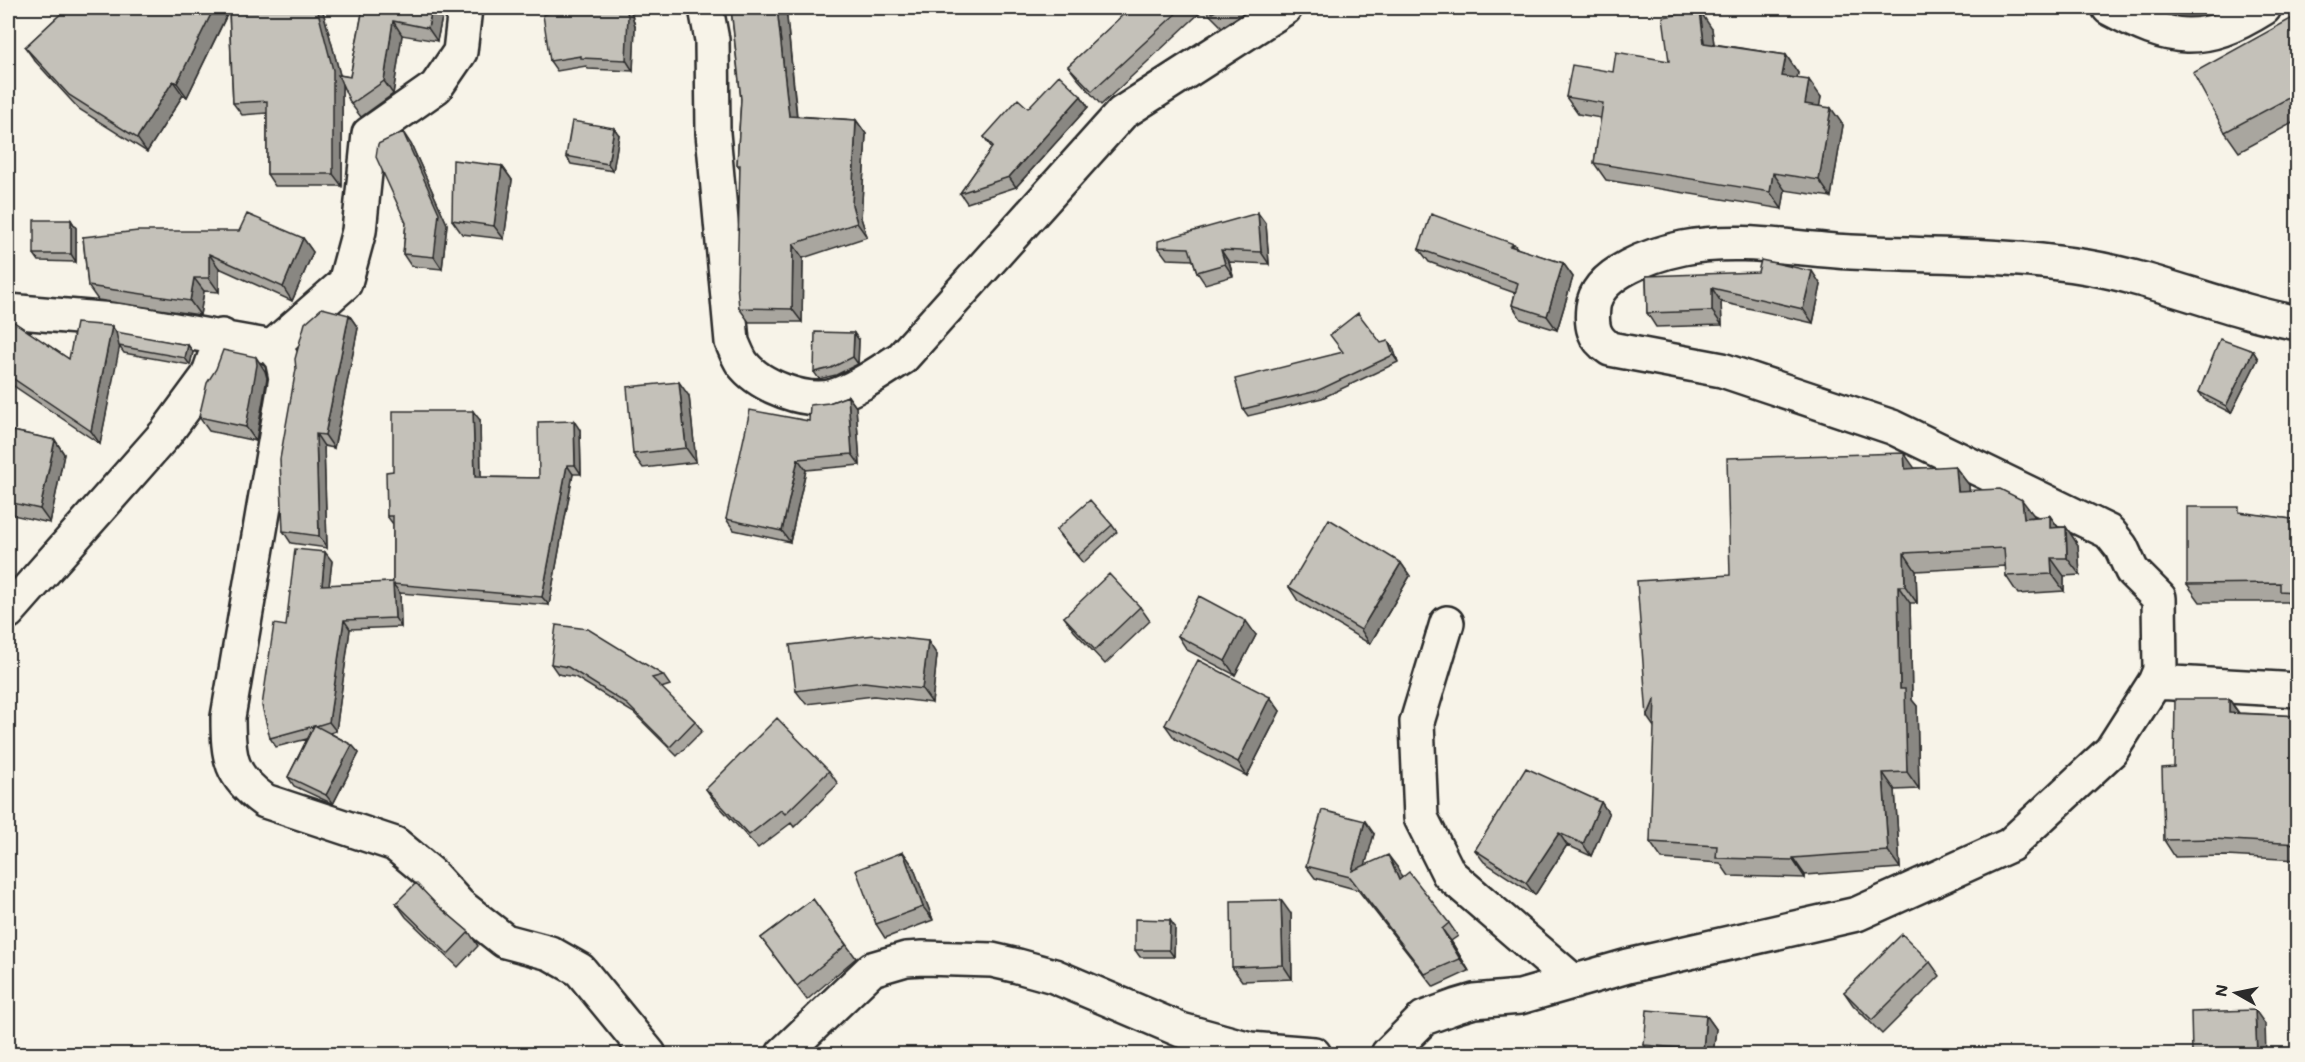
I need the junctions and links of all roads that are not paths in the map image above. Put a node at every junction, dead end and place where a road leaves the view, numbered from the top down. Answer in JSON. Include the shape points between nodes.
{"nodes":[{"id":1,"x":465,"y":8,"type":"edge"},
{"id":2,"x":706,"y":8,"type":"edge"},
{"id":3,"x":1285,"y":8,"type":"edge"},
{"id":4,"x":2109,"y":8,"type":"edge"},
{"id":5,"x":2264,"y":8,"type":"edge"},
{"id":6,"x":8,"y":311,"type":"edge"},
{"id":7,"x":2298,"y":323,"type":"edge"},
{"id":8,"x":222,"y":336,"type":"junction"},
{"id":9,"x":272,"y":347,"type":"junction"},
{"id":10,"x":8,"y":612,"type":"edge"},
{"id":11,"x":1447,"y":623,"type":"dead end"},
{"id":12,"x":2154,"y":682,"type":"junction"},
{"id":13,"x":2298,"y":690,"type":"edge"},
{"id":14,"x":1574,"y":982,"type":"junction"},
{"id":15,"x":649,"y":1054,"type":"edge"},
{"id":16,"x":783,"y":1054,"type":"edge"},
{"id":17,"x":1314,"y":1054,"type":"edge"},
{"id":18,"x":1388,"y":1054,"type":"edge"}],
"edges":[{"from":1,"to":9,"type":"street","via":[[460,52],[436,87],[369,134],[359,231],[345,283]]},
{"from":2,"to":3,"type":"street","via":[[732,342],[742,363],[762,382],[797,396],[832,396],[903,358],[1122,113]]},
{"from":4,"to":5,"type":"street","via":[[2144,26],[2178,36],[2206,33],[2245,20]]},
{"from":6,"to":8,"type":"street","via":[[124,321]]},
{"from":7,"to":12,"type":"street","via":[[2088,267],[2028,260],[1737,244],[1683,248],[1640,262],[1613,274],[1593,304],[1592,325],[1597,340],[1610,349],[1722,369],[1892,427],[2109,532],[2132,571],[2159,598],[2160,670]]},
{"from":8,"to":9,"type":"street"},
{"from":8,"to":10,"type":"street","via":[[208,376],[166,433]]},
{"from":9,"to":15,"type":"street","via":[[282,359],[286,378],[228,717],[228,752],[235,773],[265,801],[395,844],[430,873],[459,905],[505,941],[550,953],[580,970]]},
{"from":11,"to":14,"type":"street","via":[[1417,722],[1421,818],[1449,874]]},
{"from":12,"to":13,"type":"street"},
{"from":12,"to":14,"type":"street","via":[[2111,751],[2010,845],[1857,914]]},
{"from":14,"to":18,"type":"street","via":[[1520,997],[1473,1001],[1424,1018]]},
{"from":16,"to":17,"type":"street","via":[[872,969],[923,958],[992,960],[1018,966],[1054,976],[1181,1030],[1250,1049]]}]}
